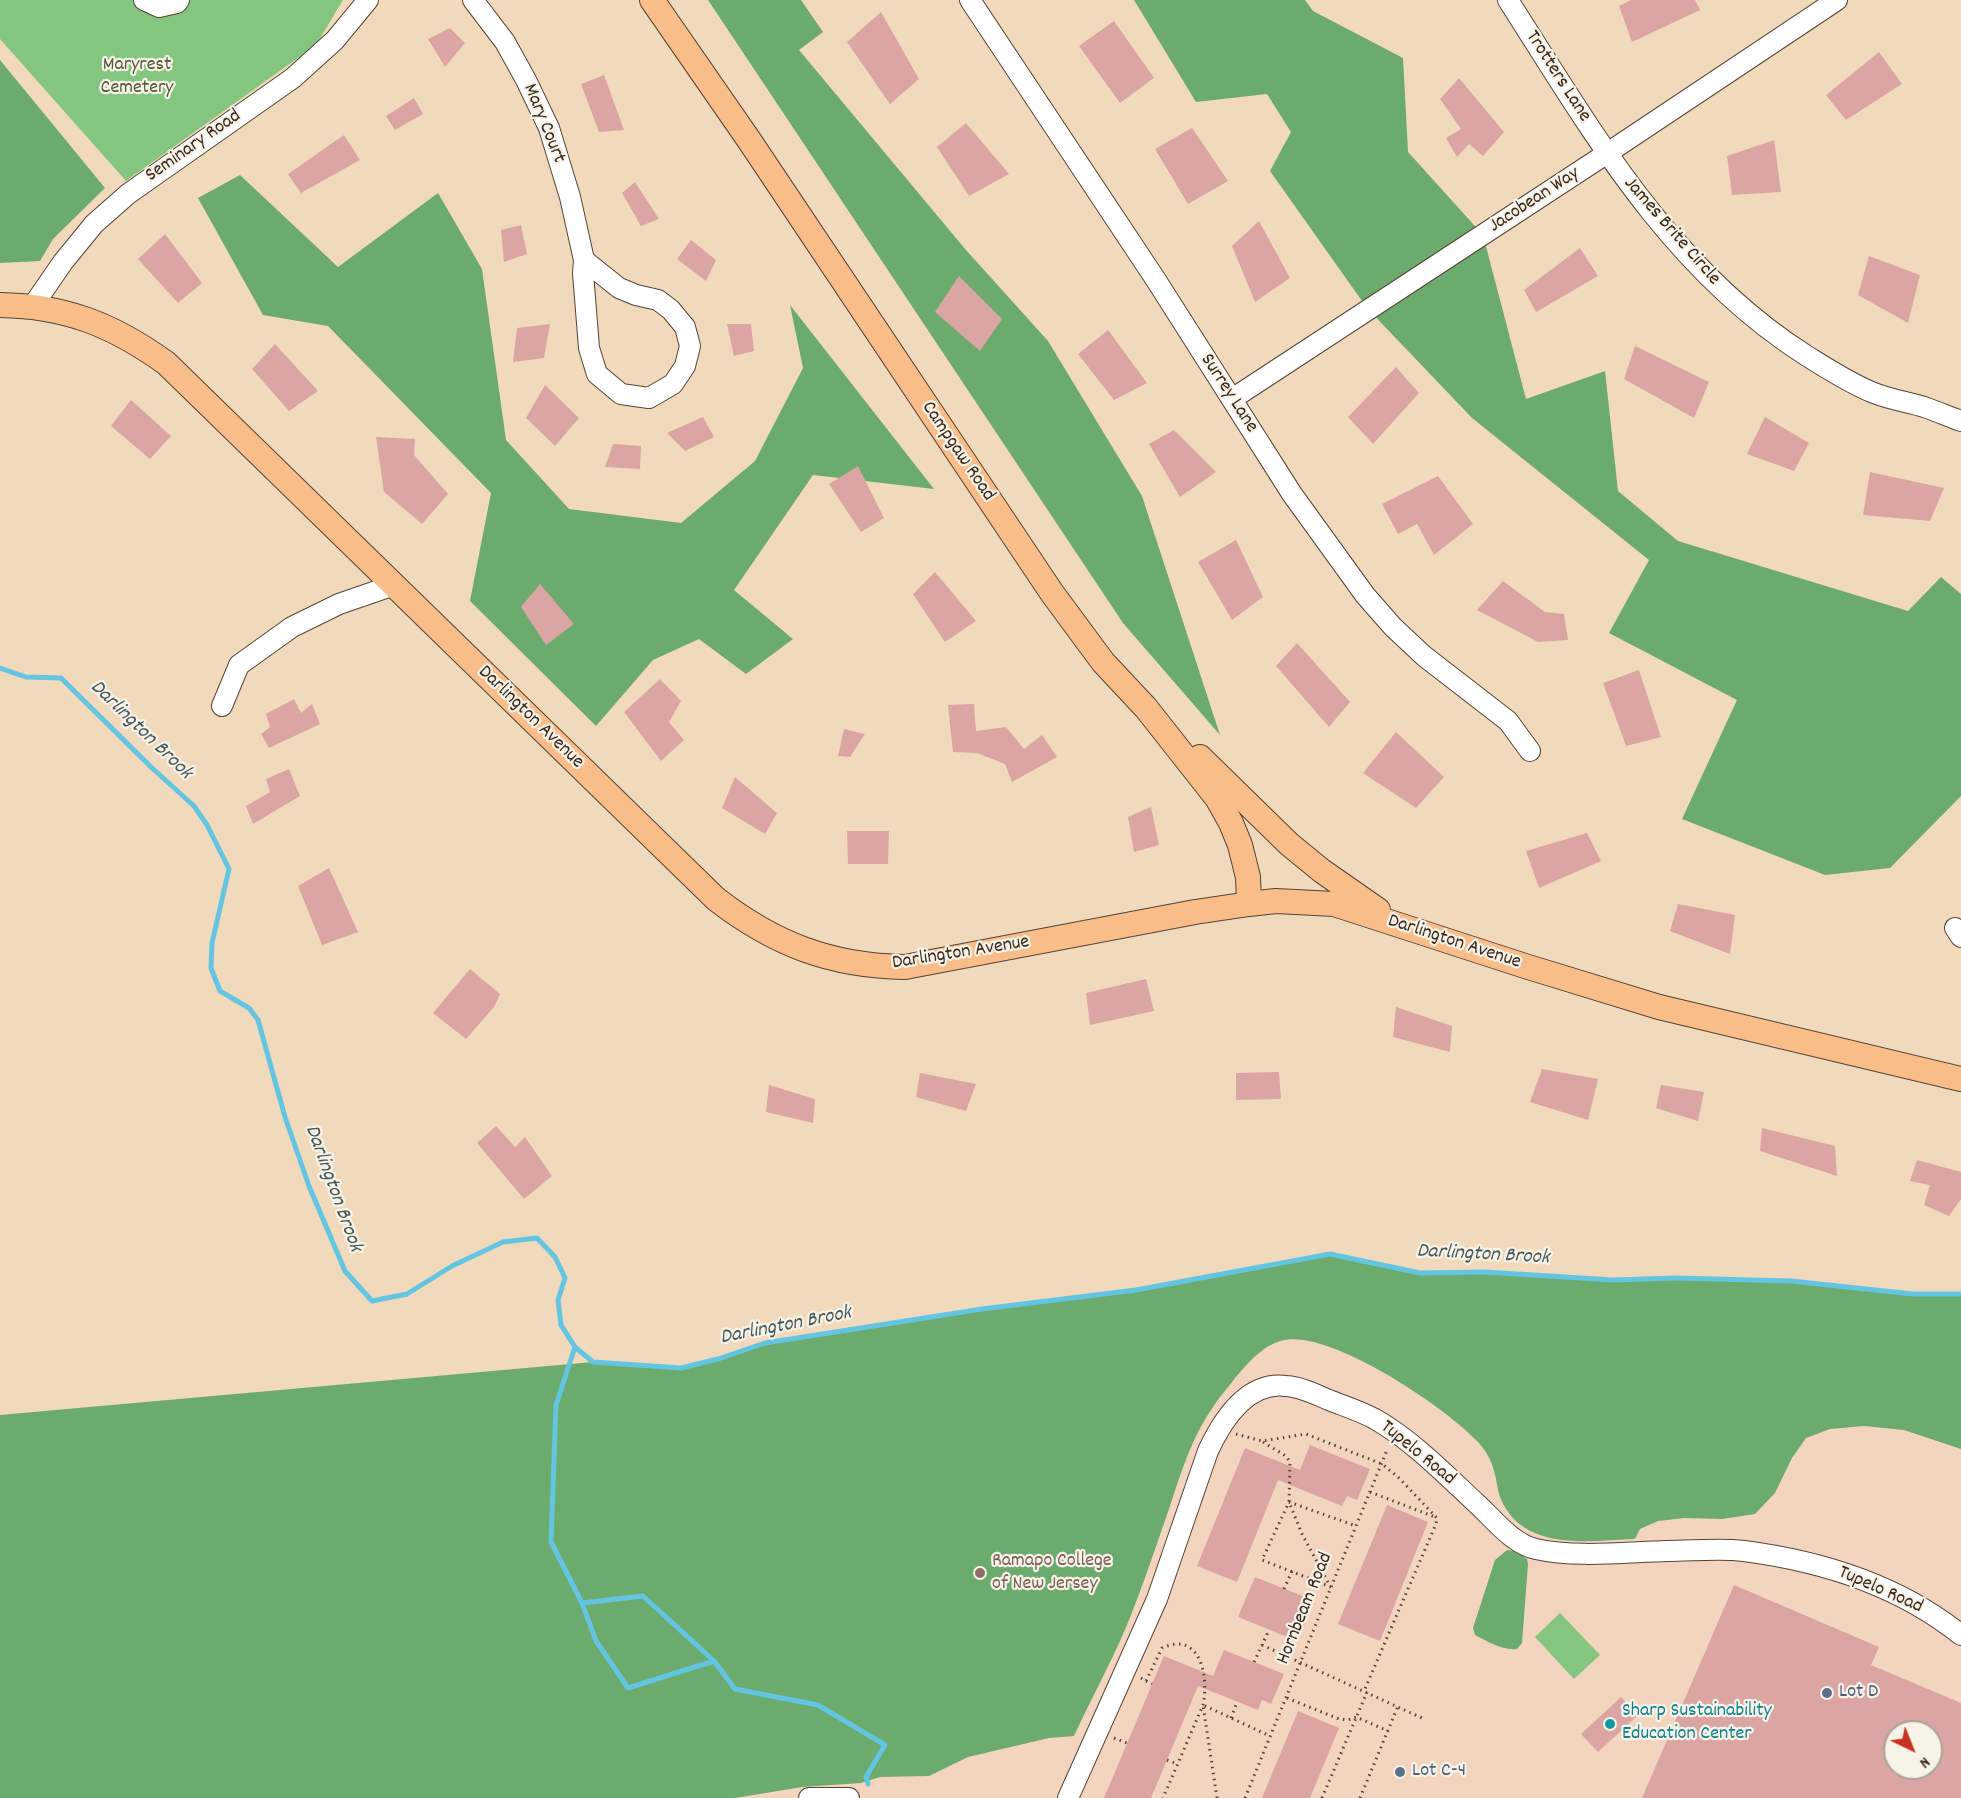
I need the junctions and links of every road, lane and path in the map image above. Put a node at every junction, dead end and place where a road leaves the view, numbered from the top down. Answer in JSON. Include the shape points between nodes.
{"nodes":[{"id":1,"x":144,"y":0,"type":"edge"},
{"id":2,"x":179,"y":0,"type":"edge"},
{"id":3,"x":368,"y":0,"type":"edge"},
{"id":4,"x":473,"y":0,"type":"edge"},
{"id":5,"x":652,"y":0,"type":"edge"},
{"id":6,"x":970,"y":0,"type":"edge"},
{"id":7,"x":1508,"y":0,"type":"edge"},
{"id":8,"x":1837,"y":0,"type":"edge"},
{"id":9,"x":1606,"y":154,"type":"junction"},
{"id":10,"x":584,"y":260,"type":"junction"},
{"id":11,"x":0,"y":305,"type":"edge"},
{"id":12,"x":32,"y":307,"type":"junction"},
{"id":13,"x":1232,"y":399,"type":"junction"},
{"id":14,"x":1961,"y":421,"type":"edge"},
{"id":15,"x":394,"y":585,"type":"junction"},
{"id":16,"x":222,"y":706,"type":"dead end"},
{"id":17,"x":1146,"y":708,"type":"junction"},
{"id":18,"x":1530,"y":751,"type":"dead end"},
{"id":19,"x":1249,"y":904,"type":"junction"},
{"id":20,"x":1405,"y":927,"type":"junction"},
{"id":21,"x":1961,"y":1079,"type":"edge"},
{"id":22,"x":1222,"y":1425,"type":"junction"},
{"id":23,"x":1395,"y":1432,"type":"junction"},
{"id":24,"x":1262,"y":1441,"type":"junction"},
{"id":25,"x":1382,"y":1464,"type":"junction"},
{"id":26,"x":1370,"y":1492,"type":"junction"},
{"id":27,"x":1289,"y":1502,"type":"junction"},
{"id":28,"x":1437,"y":1518,"type":"junction"},
{"id":29,"x":1356,"y":1526,"type":"junction"},
{"id":30,"x":1292,"y":1571,"type":"junction"},
{"id":31,"x":1284,"y":1589,"type":"dead end"},
{"id":32,"x":1269,"y":1630,"type":"dead end"},
{"id":33,"x":1961,"y":1635,"type":"edge"},
{"id":34,"x":1262,"y":1645,"type":"junction"},
{"id":35,"x":1254,"y":1662,"type":"dead end"},
{"id":36,"x":1301,"y":1662,"type":"junction"},
{"id":37,"x":1125,"y":1671,"type":"junction"},
{"id":38,"x":1146,"y":1681,"type":"junction"},
{"id":39,"x":1152,"y":1684,"type":"dead end"},
{"id":40,"x":1365,"y":1691,"type":"junction"},
{"id":41,"x":1286,"y":1697,"type":"junction"},
{"id":42,"x":1237,"y":1702,"type":"dead end"},
{"id":43,"x":1203,"y":1705,"type":"junction"},
{"id":44,"x":1398,"y":1706,"type":"junction"},
{"id":45,"x":1356,"y":1717,"type":"junction"},
{"id":46,"x":1231,"y":1718,"type":"junction"},
{"id":47,"x":1422,"y":1718,"type":"dead end"},
{"id":48,"x":1388,"y":1731,"type":"junction"},
{"id":49,"x":1270,"y":1736,"type":"junction"},
{"id":50,"x":1167,"y":1760,"type":"dead end"},
{"id":51,"x":1178,"y":1764,"type":"junction"},
{"id":52,"x":809,"y":1798,"type":"edge"},
{"id":53,"x":849,"y":1798,"type":"edge"},
{"id":54,"x":1068,"y":1798,"type":"edge"},
{"id":55,"x":1163,"y":1798,"type":"edge"},
{"id":56,"x":1216,"y":1798,"type":"edge"},
{"id":57,"x":1245,"y":1798,"type":"edge"},
{"id":58,"x":1322,"y":1798,"type":"edge"},
{"id":59,"x":1360,"y":1798,"type":"edge"}],
"edges":[{"from":1,"to":2,"type":"street","via":[[159,7]]},
{"from":3,"to":12,"type":"street","name":"Seminary Road","via":[[335,40],[293,78],[128,194],[94,224]]},
{"from":4,"to":10,"type":"street","name":"Mary Court","via":[[505,42],[549,128]]},
{"from":5,"to":17,"type":"main road","name":"Campgaw Road","via":[[1053,593],[1103,662]]},
{"from":6,"to":13,"type":"street","name":"Surrey Lane"},
{"from":7,"to":9,"type":"street","name":"Trotters Lane"},
{"from":8,"to":9,"type":"street","name":"Jacobean Way"},
{"from":9,"to":13,"type":"street","name":"Jacobean Way"},
{"from":9,"to":14,"type":"street","name":"James Brite Circle","via":[[1706,276],[1785,342],[1874,393]]},
{"from":10,"to":10,"type":"street","name":"Mary Court","via":[[589,348],[597,374],[621,394],[649,398],[673,384],[685,366],[690,346],[685,327],[658,300],[619,288]]},
{"from":11,"to":12,"type":"main road","name":"Darlington Avenue"},
{"from":12,"to":15,"type":"main road","name":"Darlington Avenue","via":[[79,316],[109,328],[166,363]]},
{"from":13,"to":18,"type":"street","name":"Surrey Lane","via":[[1292,494],[1365,594],[1424,656],[1508,721]]},
{"from":15,"to":16,"type":"street","via":[[339,604],[292,627],[239,665]]},
{"from":15,"to":19,"type":"main road","name":"Darlington Avenue","via":[[716,899],[741,918],[802,949],[874,967],[905,967]]},
{"from":17,"to":19,"type":"main road","name":"Campgaw Road","via":[[1217,798],[1231,823],[1248,877]]},
{"from":17,"to":20,"type":"main road","via":[[1289,844]]},
{"from":19,"to":20,"type":"main road","name":"Darlington Avenue","via":[[1334,904]]},
{"from":20,"to":21,"type":"main road","name":"Darlington Avenue","via":[[1659,1007]]},
{"from":22,"to":23,"type":"street","name":"Tupelo Road","via":[[1248,1395],[1284,1385],[1346,1406]]},
{"from":22,"to":24,"type":"path","via":[[1238,1436]]},
{"from":22,"to":37,"type":"street","name":"Tupelo Road","via":[[1208,1451],[1157,1599]]},
{"from":23,"to":25,"type":"path","name":"Hornbeam Road"},
{"from":23,"to":33,"type":"street","name":"Tupelo Road","via":[[1423,1453],[1509,1534],[1534,1549],[1566,1553],[1743,1551],[1798,1561],[1839,1571],[1899,1596]]},
{"from":24,"to":25,"type":"path","via":[[1306,1434]]},
{"from":24,"to":27,"type":"path","via":[[1290,1462]]},
{"from":25,"to":26,"type":"path","name":"Hornbeam Road"},
{"from":25,"to":28,"type":"path"},
{"from":26,"to":28,"type":"path"},
{"from":26,"to":29,"type":"path","name":"Hornbeam Road"},
{"from":27,"to":29,"type":"path"},
{"from":27,"to":30,"type":"path","via":[[1262,1560]]},
{"from":27,"to":30,"type":"path","via":[[1331,1587]]},
{"from":28,"to":40,"type":"path"},
{"from":29,"to":36,"type":"path","name":"Hornbeam Road"},
{"from":30,"to":31,"type":"path"},
{"from":32,"to":34,"type":"path"},
{"from":34,"to":35,"type":"path"},
{"from":34,"to":36,"type":"path"},
{"from":36,"to":40,"type":"path"},
{"from":36,"to":41,"type":"path","name":"Hornbeam Road"},
{"from":37,"to":38,"type":"path"},
{"from":37,"to":54,"type":"street","name":"Tupelo Road"},
{"from":38,"to":39,"type":"path"},
{"from":38,"to":43,"type":"path","via":[[1162,1648],[1188,1647],[1198,1654],[1206,1678]]},
{"from":40,"to":44,"type":"path"},
{"from":40,"to":45,"type":"path"},
{"from":41,"to":45,"type":"path","via":[[1339,1719]]},
{"from":41,"to":49,"type":"path","name":"Hornbeam Road"},
{"from":42,"to":46,"type":"path"},
{"from":43,"to":46,"type":"path"},
{"from":43,"to":51,"type":"path"},
{"from":43,"to":56,"type":"path"},
{"from":44,"to":47,"type":"path"},
{"from":44,"to":48,"type":"path"},
{"from":45,"to":48,"type":"path"},
{"from":45,"to":58,"type":"path"},
{"from":46,"to":49,"type":"path"},
{"from":48,"to":59,"type":"path"},
{"from":49,"to":57,"type":"path","name":"Hornbeam Road"},
{"from":50,"to":51,"type":"path"},
{"from":51,"to":55,"type":"path"},
{"from":52,"to":53,"type":"street"}]}
